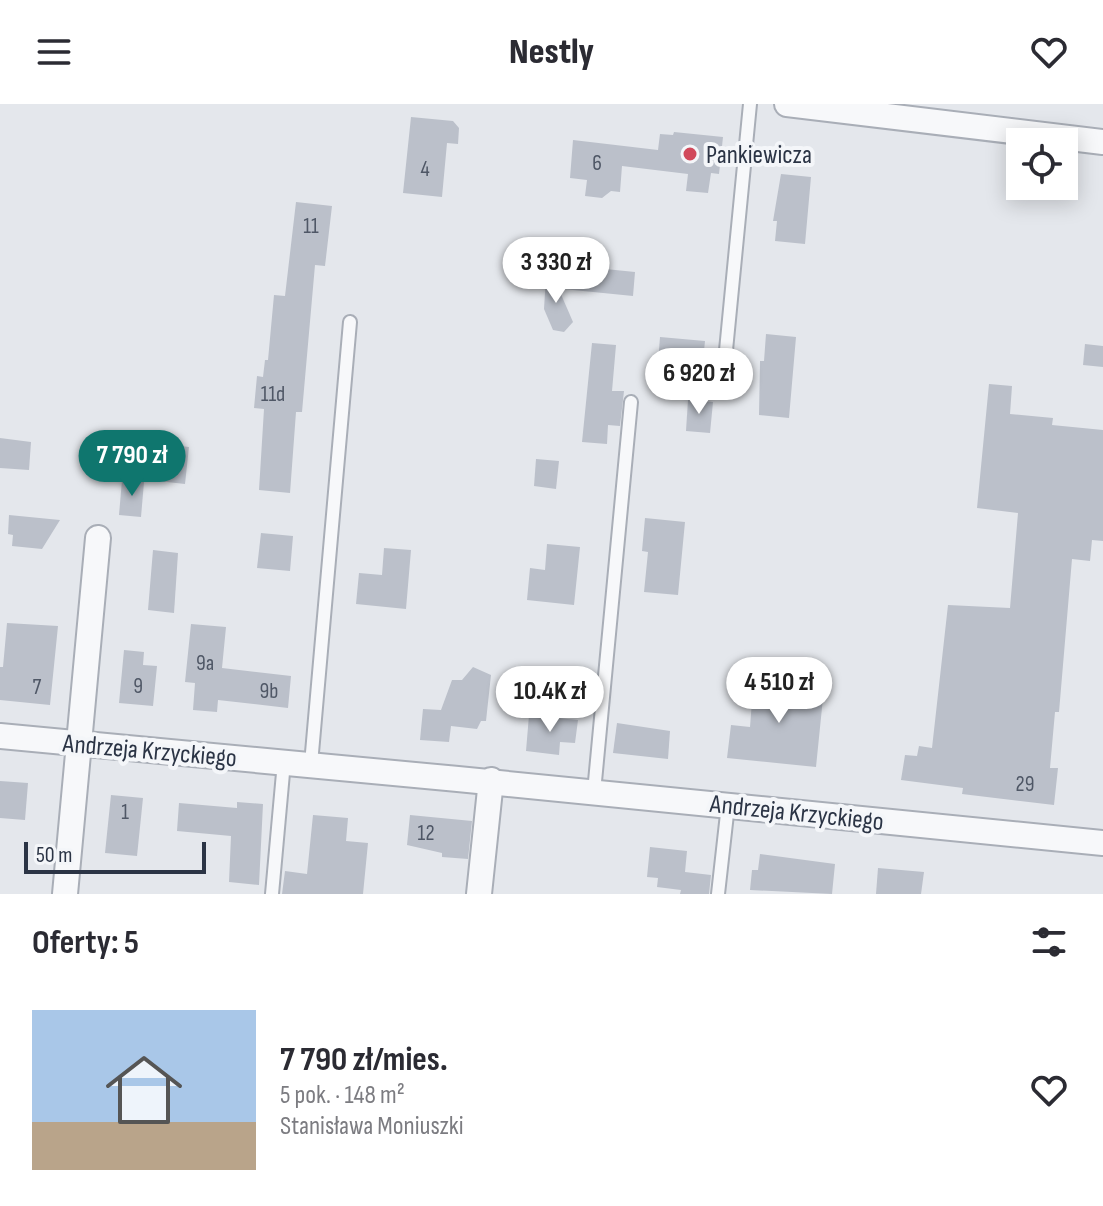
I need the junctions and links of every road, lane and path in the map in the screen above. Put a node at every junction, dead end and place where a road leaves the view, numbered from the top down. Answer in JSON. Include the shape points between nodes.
{"nodes":[{"id":1,"x":750,"y":104,"type":"edge"},
{"id":2,"x":787,"y":104,"type":"edge"},
{"id":3,"x":979,"y":116,"type":"edge"},
{"id":4,"x":1103,"y":142,"type":"edge"},
{"id":5,"x":350,"y":322,"type":"dead end"},
{"id":6,"x":723,"y":381,"type":"dead end"},
{"id":7,"x":631,"y":402,"type":"dead end"},
{"id":8,"x":98,"y":538,"type":"dead end"},
{"id":9,"x":0,"y":736,"type":"edge"},
{"id":10,"x":79,"y":743,"type":"junction"},
{"id":11,"x":284,"y":762,"type":"junction"},
{"id":12,"x":311,"y":764,"type":"junction"},
{"id":13,"x":491,"y":780,"type":"junction"},
{"id":14,"x":594,"y":792,"type":"junction"},
{"id":15,"x":728,"y":805,"type":"junction"},
{"id":16,"x":1103,"y":843,"type":"edge"},
{"id":17,"x":65,"y":894,"type":"edge"},
{"id":18,"x":272,"y":894,"type":"edge"},
{"id":19,"x":479,"y":894,"type":"edge"},
{"id":20,"x":718,"y":894,"type":"edge"}],
"edges":[{"from":1,"to":6,"type":"lane"},
{"from":2,"to":3,"type":"street"},
{"from":3,"to":4,"type":"street"},
{"from":5,"to":12,"type":"lane"},
{"from":7,"to":14,"type":"lane"},
{"from":8,"to":10,"type":"street"},
{"from":9,"to":10,"type":"street","name":"Andrzeja Krzyckiego"},
{"from":10,"to":11,"type":"street","name":"Andrzeja Krzyckiego"},
{"from":10,"to":17,"type":"street"},
{"from":11,"to":12,"type":"street","name":"Andrzeja Krzyckiego"},
{"from":11,"to":18,"type":"lane"},
{"from":12,"to":13,"type":"street","name":"Andrzeja Krzyckiego"},
{"from":13,"to":14,"type":"street","name":"Andrzeja Krzyckiego"},
{"from":13,"to":19,"type":"street"},
{"from":14,"to":15,"type":"street","name":"Andrzeja Krzyckiego"},
{"from":15,"to":16,"type":"street","name":"Andrzeja Krzyckiego"},
{"from":15,"to":20,"type":"lane"}]}
